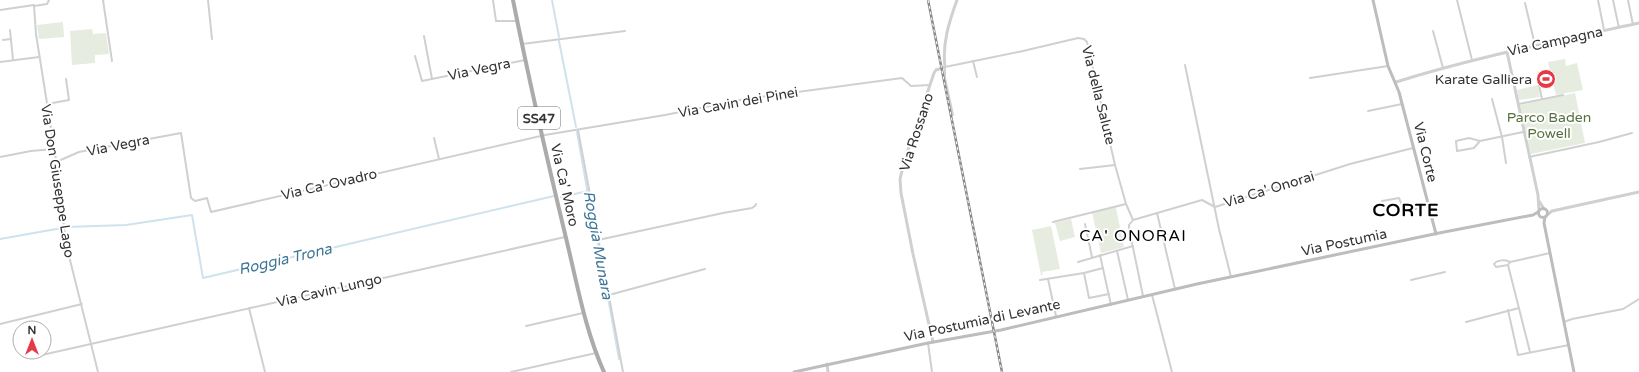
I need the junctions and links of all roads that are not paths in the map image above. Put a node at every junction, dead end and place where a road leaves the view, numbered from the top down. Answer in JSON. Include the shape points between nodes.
{"nodes":[{"id":1,"x":50,"y":0,"type":"edge"},
{"id":2,"x":103,"y":0,"type":"edge"},
{"id":3,"x":208,"y":0,"type":"edge"},
{"id":4,"x":493,"y":0,"type":"edge"},
{"id":5,"x":513,"y":0,"type":"edge"},
{"id":6,"x":957,"y":0,"type":"edge"},
{"id":7,"x":1373,"y":0,"type":"edge"},
{"id":8,"x":1457,"y":0,"type":"edge"},
{"id":9,"x":1598,"y":0,"type":"edge"},
{"id":10,"x":1613,"y":0,"type":"edge"},
{"id":11,"x":1628,"y":0,"type":"edge"},
{"id":12,"x":1525,"y":3,"type":"dead end"},
{"id":13,"x":35,"y":5,"type":"junction"},
{"id":14,"x":0,"y":10,"type":"edge"},
{"id":15,"x":517,"y":21,"type":"junction"},
{"id":16,"x":1639,"y":23,"type":"edge"},
{"id":17,"x":1633,"y":25,"type":"junction"},
{"id":18,"x":1619,"y":28,"type":"junction"},
{"id":19,"x":10,"y":30,"type":"dead end"},
{"id":20,"x":1604,"y":30,"type":"junction"},
{"id":21,"x":625,"y":31,"type":"dead end"},
{"id":22,"x":1433,"y":31,"type":"dead end"},
{"id":23,"x":424,"y":36,"type":"dead end"},
{"id":24,"x":212,"y":39,"type":"dead end"},
{"id":25,"x":3,"y":40,"type":"dead end"},
{"id":26,"x":11,"y":40,"type":"junction"},
{"id":27,"x":522,"y":44,"type":"junction"},
{"id":28,"x":1535,"y":45,"type":"junction"},
{"id":29,"x":1507,"y":52,"type":"junction"},
{"id":30,"x":415,"y":56,"type":"dead end"},
{"id":31,"x":39,"y":57,"type":"junction"},
{"id":32,"x":14,"y":60,"type":"junction"},
{"id":33,"x":526,"y":60,"type":"junction"},
{"id":34,"x":1472,"y":60,"type":"junction"},
{"id":35,"x":112,"y":61,"type":"dead end"},
{"id":36,"x":0,"y":62,"type":"edge"},
{"id":37,"x":973,"y":62,"type":"junction"},
{"id":38,"x":1185,"y":65,"type":"dead end"},
{"id":39,"x":1388,"y":66,"type":"junction"},
{"id":40,"x":945,"y":67,"type":"junction"},
{"id":41,"x":1443,"y":68,"type":"junction"},
{"id":42,"x":977,"y":77,"type":"dead end"},
{"id":43,"x":1310,"y":78,"type":"dead end"},
{"id":44,"x":66,"y":79,"type":"dead end"},
{"id":45,"x":432,"y":79,"type":"junction"},
{"id":46,"x":1538,"y":80,"type":"dead end"},
{"id":47,"x":1396,"y":82,"type":"junction"},
{"id":48,"x":931,"y":85,"type":"junction"},
{"id":49,"x":1563,"y":95,"type":"dead end"},
{"id":50,"x":1492,"y":99,"type":"dead end"},
{"id":51,"x":1542,"y":99,"type":"junction"},
{"id":52,"x":47,"y":104,"type":"junction"},
{"id":53,"x":1403,"y":104,"type":"junction"},
{"id":54,"x":1518,"y":104,"type":"junction"},
{"id":55,"x":1368,"y":111,"type":"dead end"},
{"id":56,"x":953,"y":115,"type":"dead end"},
{"id":57,"x":578,"y":130,"type":"junction"},
{"id":58,"x":1524,"y":132,"type":"junction"},
{"id":59,"x":181,"y":133,"type":"joint"},
{"id":60,"x":1632,"y":133,"type":"dead end"},
{"id":61,"x":543,"y":136,"type":"junction"},
{"id":62,"x":1502,"y":137,"type":"junction"},
{"id":63,"x":434,"y":138,"type":"dead end"},
{"id":64,"x":1480,"y":142,"type":"junction"},
{"id":65,"x":1414,"y":148,"type":"junction"},
{"id":66,"x":54,"y":149,"type":"junction"},
{"id":67,"x":0,"y":157,"type":"edge"},
{"id":68,"x":1529,"y":157,"type":"junction"},
{"id":69,"x":439,"y":159,"type":"junction"},
{"id":70,"x":56,"y":162,"type":"junction"},
{"id":71,"x":1506,"y":163,"type":"dead end"},
{"id":72,"x":1115,"y":165,"type":"junction"},
{"id":73,"x":1080,"y":169,"type":"dead end"},
{"id":74,"x":1639,"y":192,"type":"edge"},
{"id":75,"x":1382,"y":201,"type":"dead end"},
{"id":76,"x":1539,"y":201,"type":"junction"},
{"id":77,"x":756,"y":204,"type":"dead end"},
{"id":78,"x":1126,"y":204,"type":"junction"},
{"id":79,"x":1429,"y":206,"type":"junction"},
{"id":80,"x":1214,"y":207,"type":"junction"},
{"id":81,"x":1545,"y":209,"type":"junction"},
{"id":82,"x":1552,"y":211,"type":"junction"},
{"id":83,"x":1538,"y":212,"type":"junction"},
{"id":84,"x":1158,"y":213,"type":"junction"},
{"id":85,"x":1533,"y":215,"type":"junction"},
{"id":86,"x":1546,"y":216,"type":"junction"},
{"id":87,"x":1540,"y":217,"type":"junction"},
{"id":88,"x":1133,"y":220,"type":"junction"},
{"id":89,"x":1053,"y":222,"type":"dead end"},
{"id":90,"x":1544,"y":223,"type":"junction"},
{"id":91,"x":1085,"y":224,"type":"dead end"},
{"id":92,"x":1436,"y":234,"type":"junction"},
{"id":93,"x":566,"y":236,"type":"junction"},
{"id":94,"x":598,"y":240,"type":"junction"},
{"id":95,"x":1133,"y":246,"type":"junction"},
{"id":96,"x":1117,"y":250,"type":"junction"},
{"id":97,"x":1550,"y":253,"type":"junction"},
{"id":98,"x":1100,"y":255,"type":"junction"},
{"id":99,"x":1092,"y":257,"type":"junction"},
{"id":100,"x":1078,"y":262,"type":"dead end"},
{"id":101,"x":1509,"y":263,"type":"junction"},
{"id":102,"x":1277,"y":267,"type":"joint"},
{"id":103,"x":1103,"y":268,"type":"junction"},
{"id":104,"x":705,"y":269,"type":"dead end"},
{"id":105,"x":1445,"y":272,"type":"dead end"},
{"id":106,"x":1084,"y":273,"type":"junction"},
{"id":107,"x":1232,"y":277,"type":"junction"},
{"id":108,"x":1048,"y":279,"type":"junction"},
{"id":109,"x":1040,"y":280,"type":"dead end"},
{"id":110,"x":1410,"y":280,"type":"dead end"},
{"id":111,"x":1175,"y":289,"type":"junction"},
{"id":112,"x":1108,"y":294,"type":"junction"},
{"id":113,"x":609,"y":295,"type":"junction"},
{"id":114,"x":1152,"y":295,"type":"junction"},
{"id":115,"x":1144,"y":297,"type":"junction"},
{"id":116,"x":1639,"y":299,"type":"edge"},
{"id":117,"x":1128,"y":301,"type":"junction"},
{"id":118,"x":82,"y":304,"type":"junction"},
{"id":119,"x":1111,"y":305,"type":"junction"},
{"id":120,"x":249,"y":308,"type":"junction"},
{"id":121,"x":1519,"y":308,"type":"junction"},
{"id":122,"x":1508,"y":310,"type":"junction"},
{"id":123,"x":585,"y":313,"type":"junction"},
{"id":124,"x":1056,"y":316,"type":"junction"},
{"id":125,"x":1466,"y":322,"type":"dead end"},
{"id":126,"x":1564,"y":322,"type":"junction"},
{"id":127,"x":0,"y":324,"type":"edge"},
{"id":128,"x":526,"y":326,"type":"dead end"},
{"id":129,"x":933,"y":342,"type":"junction"},
{"id":130,"x":91,"y":343,"type":"junction"},
{"id":131,"x":928,"y":343,"type":"junction"},
{"id":132,"x":1569,"y":345,"type":"junction"},
{"id":133,"x":1530,"y":352,"type":"junction"},
{"id":134,"x":52,"y":353,"type":"edge"},
{"id":135,"x":596,"y":353,"type":"junction"},
{"id":136,"x":827,"y":364,"type":"junction"},
{"id":137,"x":98,"y":372,"type":"edge"},
{"id":138,"x":265,"y":372,"type":"edge"},
{"id":139,"x":511,"y":372,"type":"edge"},
{"id":140,"x":604,"y":372,"type":"edge"},
{"id":141,"x":623,"y":372,"type":"edge"},
{"id":142,"x":794,"y":372,"type":"edge"},
{"id":143,"x":828,"y":372,"type":"edge"},
{"id":144,"x":932,"y":372,"type":"edge"},
{"id":145,"x":1172,"y":372,"type":"edge"},
{"id":146,"x":1574,"y":372,"type":"edge"}],
"edges":[{"from":1,"to":13,"type":"street","via":[[47,4]]},
{"from":2,"to":35,"type":"street"},
{"from":3,"to":24,"type":"street"},
{"from":4,"to":15,"type":"street","via":[[496,21]]},
{"from":5,"to":15,"type":"main road","name":"Via Ca' Moro","number":"SS47"},
{"from":6,"to":40,"type":"street","via":[[944,49]]},
{"from":7,"to":39,"type":"main road","name":"Via Corte"},
{"from":8,"to":34,"type":"street"},
{"from":9,"to":20,"type":"street"},
{"from":10,"to":18,"type":"street"},
{"from":11,"to":17,"type":"street"},
{"from":12,"to":28,"type":"street"},
{"from":13,"to":14,"type":"street"},
{"from":13,"to":31,"type":"street","name":"Via Don Giuseppe Lago","via":[[33,14]]},
{"from":15,"to":27,"type":"main road","name":"Via Ca' Moro","number":"SS47"},
{"from":16,"to":17,"type":"street","name":"Via Campagna"},
{"from":17,"to":18,"type":"street","name":"Via Campagna"},
{"from":18,"to":20,"type":"street","name":"Via Campagna"},
{"from":19,"to":26,"type":"street"},
{"from":20,"to":28,"type":"street","name":"Via Campagna"},
{"from":21,"to":27,"type":"street"},
{"from":22,"to":41,"type":"street"},
{"from":23,"to":45,"type":"street","name":"Via Vegra"},
{"from":25,"to":26,"type":"street"},
{"from":26,"to":32,"type":"street"},
{"from":27,"to":33,"type":"main road","name":"Via Ca' Moro","number":"SS47"},
{"from":28,"to":29,"type":"street","name":"Via Campagna"},
{"from":29,"to":34,"type":"street","name":"Via Campagna"},
{"from":29,"to":54,"type":"street"},
{"from":30,"to":45,"type":"street","name":"Via Vegra","via":[[422,81]]},
{"from":31,"to":32,"type":"street"},
{"from":31,"to":52,"type":"street","name":"Via Don Giuseppe Lago"},
{"from":32,"to":36,"type":"street"},
{"from":33,"to":45,"type":"street","name":"Via Vegra"},
{"from":33,"to":61,"type":"main road","name":"Via Ca' Moro","number":"SS47"},
{"from":34,"to":41,"type":"street","name":"Via Campagna"},
{"from":37,"to":40,"type":"street","name":"Via della Salute"},
{"from":37,"to":42,"type":"street"},
{"from":37,"to":72,"type":"street","name":"Via della Salute","via":[[1070,39],[1084,39],[1087,42]]},
{"from":38,"to":80,"type":"street"},
{"from":39,"to":43,"type":"street"},
{"from":39,"to":47,"type":"main road","name":"Via Corte"},
{"from":40,"to":48,"type":"street","name":"Via Rossano","via":[[936,70]]},
{"from":40,"to":56,"type":"street"},
{"from":41,"to":47,"type":"street","name":"Via Campagna"},
{"from":44,"to":52,"type":"street","via":[[69,100]]},
{"from":46,"to":51,"type":"street"},
{"from":47,"to":53,"type":"main road","name":"Via Corte"},
{"from":48,"to":57,"type":"street","name":"Via Cavin dei Pinei","via":[[911,86],[902,78],[816,88]]},
{"from":48,"to":129,"type":"street","name":"Via Rossano","via":[[900,179],[913,254]]},
{"from":49,"to":51,"type":"street"},
{"from":50,"to":62,"type":"street"},
{"from":51,"to":54,"type":"street"},
{"from":52,"to":66,"type":"street","name":"Via Don Giuseppe Lago"},
{"from":53,"to":55,"type":"street"},
{"from":53,"to":65,"type":"main road","name":"Via Corte"},
{"from":54,"to":58,"type":"street"},
{"from":57,"to":61,"type":"street","name":"Via Cavin dei Pinei"},
{"from":57,"to":94,"type":"street"},
{"from":58,"to":62,"type":"street"},
{"from":58,"to":68,"type":"street"},
{"from":59,"to":69,"type":"street","name":"Via Ca' Ovadro","via":[[191,198],[195,201],[207,198],[211,212]]},
{"from":59,"to":70,"type":"street","name":"Via Vegra","via":[[79,152]]},
{"from":60,"to":68,"type":"street"},
{"from":61,"to":69,"type":"street","name":"Via Ca' Ovadro"},
{"from":61,"to":93,"type":"main road","name":"Via Ca' Moro","number":"SS47"},
{"from":62,"to":64,"type":"street"},
{"from":62,"to":71,"type":"street"},
{"from":63,"to":69,"type":"street"},
{"from":64,"to":64,"type":"street","via":[[1469,138],[1456,141],[1458,151],[1474,148]]},
{"from":65,"to":79,"type":"main road","name":"Via Corte"},
{"from":65,"to":80,"type":"street","name":"Via Ca' Onorai","via":[[1350,164]]},
{"from":66,"to":67,"type":"street"},
{"from":66,"to":70,"type":"street","name":"Via Don Giuseppe Lago"},
{"from":68,"to":76,"type":"street"},
{"from":70,"to":118,"type":"street","name":"Via Don Giuseppe Lago","via":[[66,244]]},
{"from":72,"to":73,"type":"street"},
{"from":72,"to":78,"type":"street","name":"Via della Salute"},
{"from":74,"to":82,"type":"street","name":"Via Postumia"},
{"from":75,"to":79,"type":"street","via":[[1399,198],[1406,211]]},
{"from":76,"to":81,"type":"street"},
{"from":76,"to":83,"type":"street"},
{"from":77,"to":94,"type":"street","via":[[752,208]]},
{"from":78,"to":88,"type":"street","name":"Via della Salute"},
{"from":78,"to":89,"type":"street"},
{"from":79,"to":92,"type":"main road","name":"Via Corte"},
{"from":80,"to":84,"type":"street","name":"Via Ca' Onorai","via":[[1202,200]]},
{"from":80,"to":107,"type":"street"},
{"from":81,"to":82,"type":"street","name":"Via Postumia"},
{"from":81,"to":83,"type":"main road","name":"Via Postumia"},
{"from":81,"to":86,"type":"main road"},
{"from":82,"to":86,"type":"street","name":"Via Postumia"},
{"from":83,"to":85,"type":"main road","name":"Via Postumia"},
{"from":83,"to":87,"type":"main road"},
{"from":84,"to":88,"type":"street","name":"Via Ca' Onorai"},
{"from":84,"to":111,"type":"street"},
{"from":85,"to":87,"type":"main road","name":"Via Postumia"},
{"from":85,"to":92,"type":"main road","name":"Via Postumia"},
{"from":86,"to":87,"type":"main road","name":"Via Postumia"},
{"from":86,"to":90,"type":"main road"},
{"from":87,"to":90,"type":"main road"},
{"from":88,"to":95,"type":"street","via":[[1129,225]]},
{"from":90,"to":97,"type":"main road"},
{"from":91,"to":99,"type":"street"},
{"from":92,"to":102,"type":"main road","name":"Via Postumia"},
{"from":93,"to":120,"type":"street","name":"Via Cavin Lungo"},
{"from":93,"to":123,"type":"main road","number":"SS47"},
{"from":94,"to":113,"type":"street"},
{"from":95,"to":96,"type":"street"},
{"from":95,"to":115,"type":"street"},
{"from":96,"to":98,"type":"street"},
{"from":96,"to":117,"type":"street"},
{"from":97,"to":101,"type":"street"},
{"from":97,"to":126,"type":"main road"},
{"from":98,"to":99,"type":"street"},
{"from":98,"to":103,"type":"street"},
{"from":99,"to":100,"type":"street"},
{"from":101,"to":101,"type":"street","via":[[1506,260],[1494,264],[1496,267]]},
{"from":101,"to":121,"type":"street"},
{"from":102,"to":107,"type":"main road","name":"Via Postumia di Levante"},
{"from":103,"to":106,"type":"street"},
{"from":103,"to":112,"type":"street"},
{"from":104,"to":113,"type":"street"},
{"from":105,"to":110,"type":"street"},
{"from":106,"to":108,"type":"street"},
{"from":106,"to":112,"type":"street","via":[[1089,298]]},
{"from":107,"to":111,"type":"main road","name":"Via Postumia di Levante"},
{"from":108,"to":109,"type":"street"},
{"from":108,"to":124,"type":"street"},
{"from":111,"to":114,"type":"main road","name":"Via Postumia di Levante"},
{"from":112,"to":119,"type":"street"},
{"from":113,"to":141,"type":"street"},
{"from":114,"to":115,"type":"main road","name":"Via Postumia di Levante"},
{"from":114,"to":145,"type":"street"},
{"from":115,"to":117,"type":"main road","name":"Via Postumia di Levante"},
{"from":116,"to":126,"type":"street","via":[[1623,309]]},
{"from":117,"to":119,"type":"main road","name":"Via Postumia di Levante"},
{"from":118,"to":127,"type":"street"},
{"from":118,"to":130,"type":"street","name":"Via Don Giuseppe Lago"},
{"from":119,"to":124,"type":"main road","name":"Via Postumia di Levante"},
{"from":120,"to":130,"type":"street","name":"Via Cavin Lungo"},
{"from":120,"to":138,"type":"street"},
{"from":121,"to":122,"type":"street"},
{"from":121,"to":133,"type":"street"},
{"from":122,"to":125,"type":"street"},
{"from":122,"to":133,"type":"street","via":[[1518,355]]},
{"from":123,"to":128,"type":"street"},
{"from":123,"to":135,"type":"main road","number":"SS47"},
{"from":124,"to":129,"type":"main road","name":"Via Postumia di Levante","via":[[1001,330]]},
{"from":126,"to":132,"type":"main road"},
{"from":129,"to":131,"type":"main road","name":"Via Postumia di Levante"},
{"from":130,"to":134,"type":"street","name":"Via Cavin Lungo"},
{"from":130,"to":137,"type":"street","name":"Via Don Giuseppe Lago"},
{"from":131,"to":136,"type":"main road","name":"Via Postumia di Levante"},
{"from":131,"to":144,"type":"street"},
{"from":132,"to":133,"type":"street"},
{"from":132,"to":146,"type":"main road"},
{"from":135,"to":139,"type":"street"},
{"from":135,"to":140,"type":"main road","number":"SS47"},
{"from":136,"to":142,"type":"main road","name":"Via Postumia di Levante"},
{"from":136,"to":143,"type":"street"}]}
